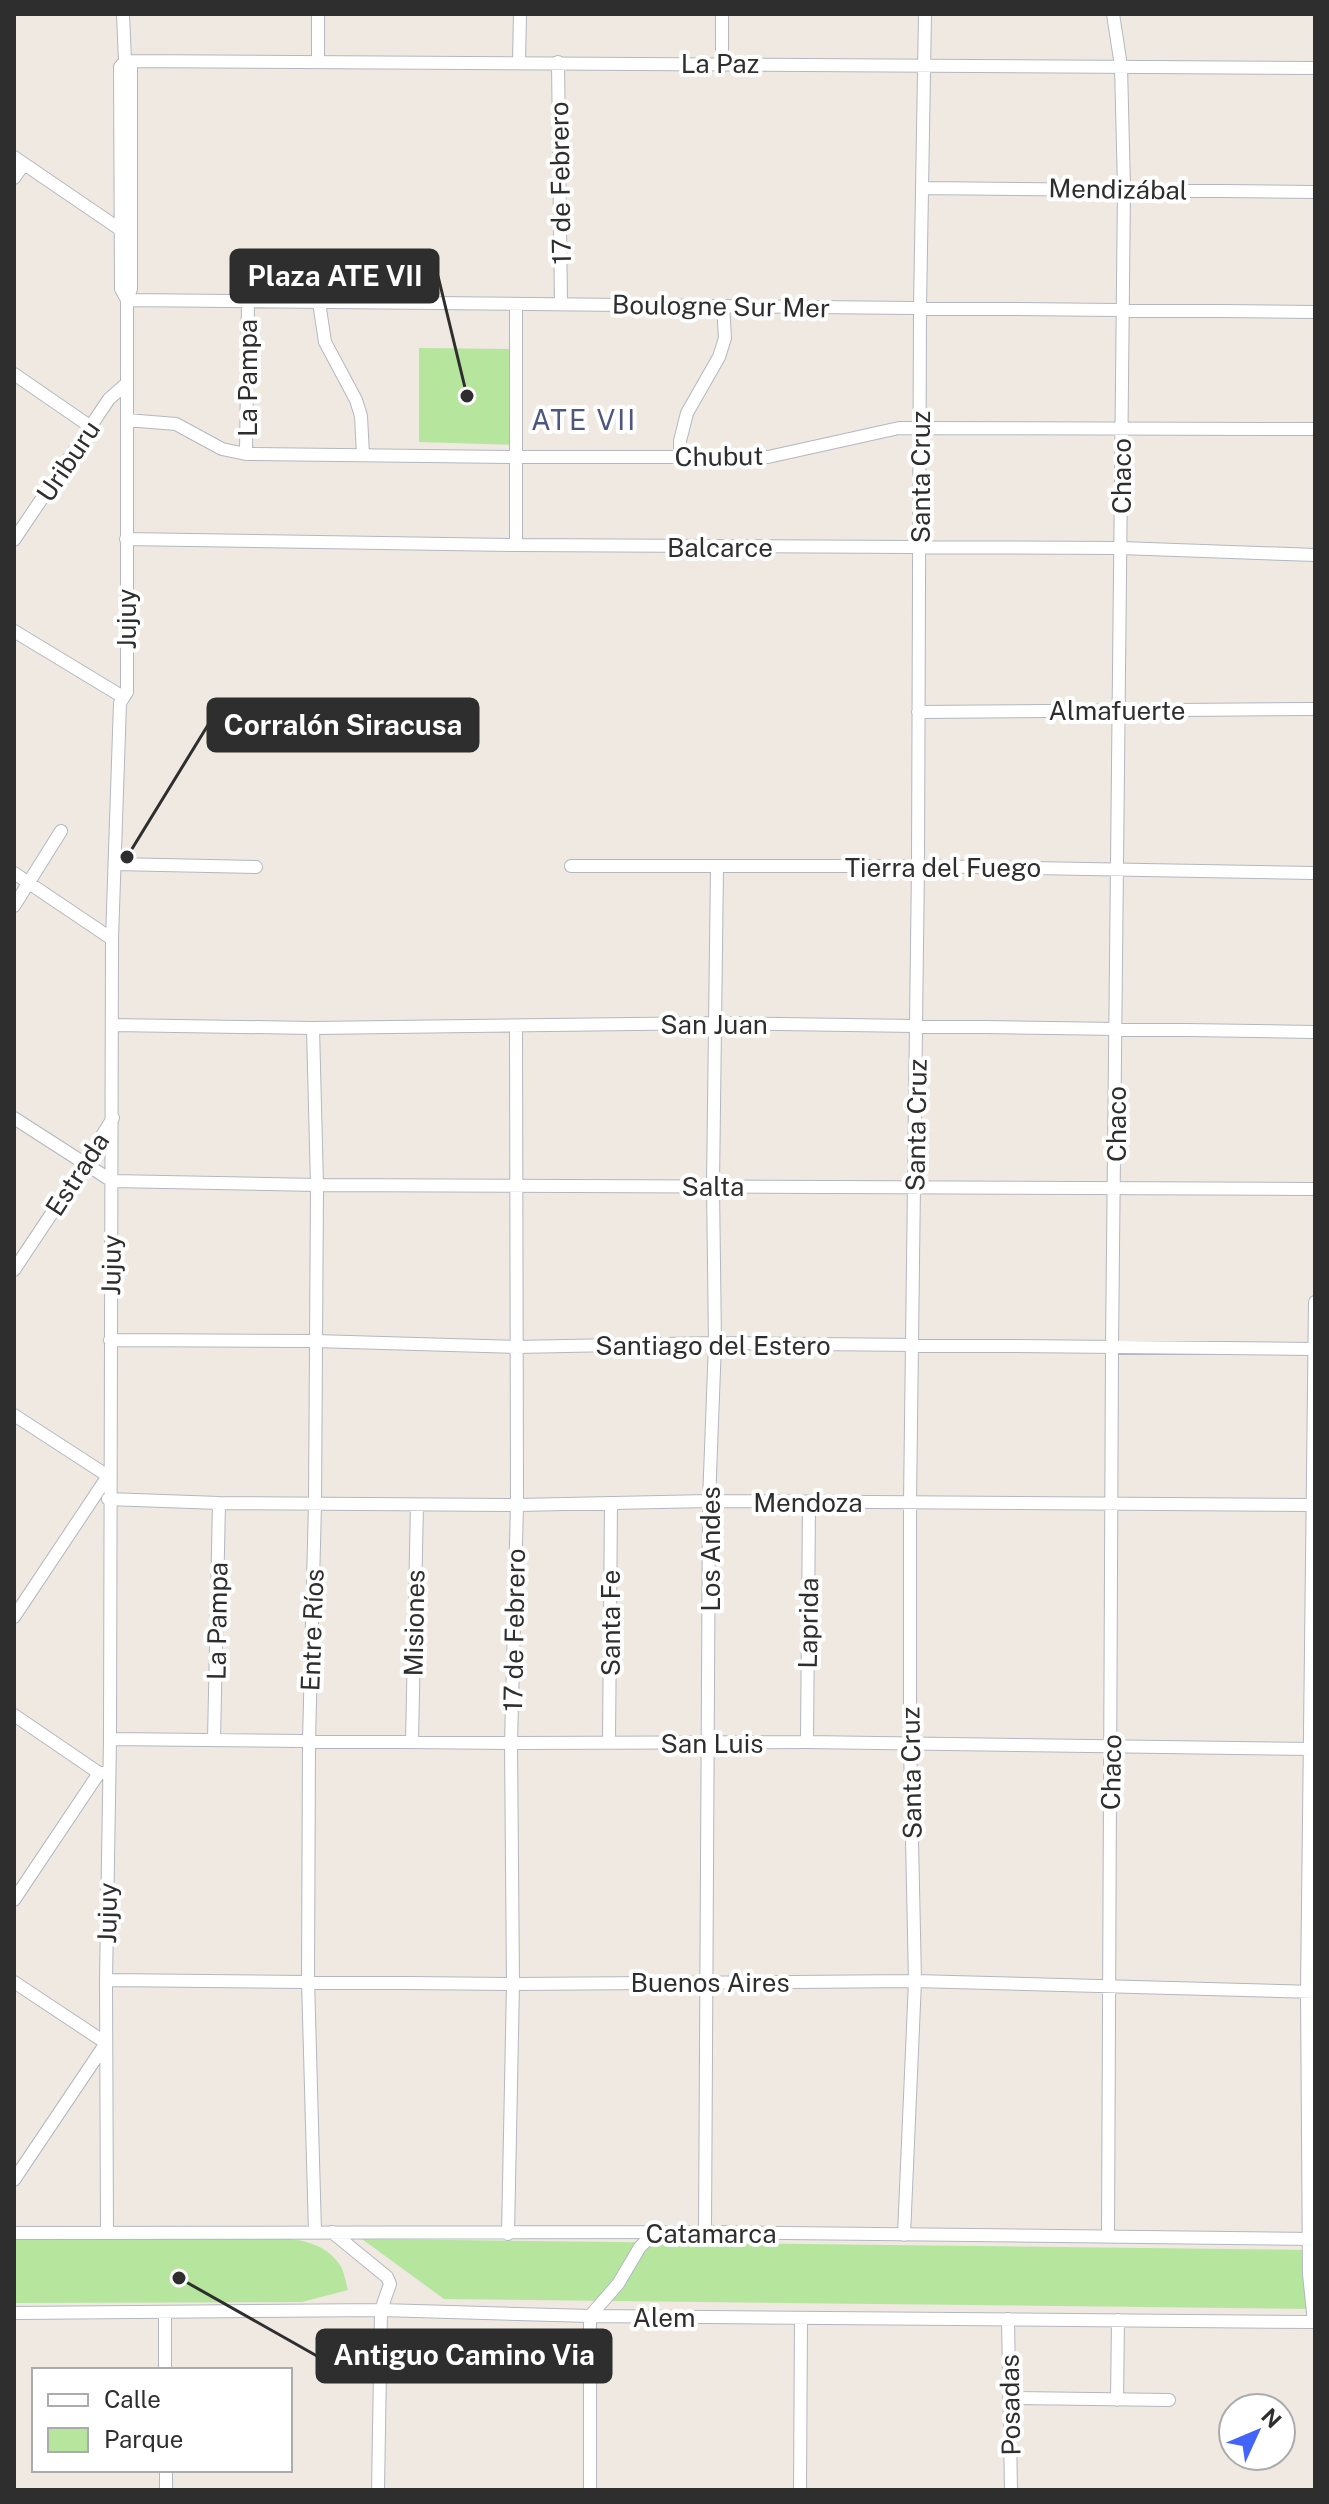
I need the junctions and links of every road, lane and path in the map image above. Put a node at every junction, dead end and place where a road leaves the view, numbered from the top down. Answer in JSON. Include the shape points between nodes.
{"nodes":[{"id":1,"x":123,"y":14,"type":"edge"},
{"id":2,"x":318,"y":14,"type":"edge"},
{"id":3,"x":520,"y":14,"type":"edge"},
{"id":4,"x":722,"y":14,"type":"edge"},
{"id":5,"x":925,"y":14,"type":"edge"},
{"id":6,"x":1113,"y":14,"type":"edge"},
{"id":7,"x":125,"y":61,"type":"junction"},
{"id":8,"x":318,"y":62,"type":"junction"},
{"id":9,"x":519,"y":62,"type":"junction"},
{"id":10,"x":558,"y":62,"type":"junction"},
{"id":11,"x":722,"y":63,"type":"junction"},
{"id":12,"x":923,"y":64,"type":"junction"},
{"id":13,"x":1121,"y":66,"type":"junction"},
{"id":14,"x":1315,"y":68,"type":"edge"},
{"id":15,"x":19,"y":160,"type":"edge"},
{"id":16,"x":14,"y":178,"type":"edge"},
{"id":17,"x":922,"y":188,"type":"junction"},
{"id":18,"x":1124,"y":188,"type":"junction"},
{"id":19,"x":1315,"y":192,"type":"edge"},
{"id":20,"x":125,"y":233,"type":"junction"},
{"id":21,"x":127,"y":300,"type":"junction"},
{"id":22,"x":248,"y":301,"type":"junction"},
{"id":23,"x":319,"y":302,"type":"junction"},
{"id":24,"x":516,"y":304,"type":"junction"},
{"id":25,"x":561,"y":304,"type":"junction"},
{"id":26,"x":723,"y":306,"type":"junction"},
{"id":27,"x":920,"y":308,"type":"junction"},
{"id":28,"x":1121,"y":309,"type":"junction"},
{"id":29,"x":1315,"y":312,"type":"edge"},
{"id":30,"x":14,"y":374,"type":"edge"},
{"id":31,"x":125,"y":385,"type":"junction"},
{"id":32,"x":127,"y":420,"type":"junction"},
{"id":33,"x":91,"y":427,"type":"junction"},
{"id":34,"x":920,"y":429,"type":"junction"},
{"id":35,"x":1122,"y":429,"type":"junction"},
{"id":36,"x":1315,"y":429,"type":"edge"},
{"id":37,"x":246,"y":454,"type":"junction"},
{"id":38,"x":363,"y":455,"type":"junction"},
{"id":39,"x":515,"y":457,"type":"junction"},
{"id":40,"x":680,"y":457,"type":"junction"},
{"id":41,"x":126,"y":539,"type":"junction"},
{"id":42,"x":14,"y":540,"type":"edge"},
{"id":43,"x":516,"y":545,"type":"junction"},
{"id":44,"x":919,"y":548,"type":"junction"},
{"id":45,"x":1121,"y":548,"type":"junction"},
{"id":46,"x":1315,"y":555,"type":"edge"},
{"id":47,"x":14,"y":631,"type":"edge"},
{"id":48,"x":123,"y":697,"type":"junction"},
{"id":49,"x":1119,"y":709,"type":"junction"},
{"id":50,"x":1315,"y":709,"type":"edge"},
{"id":51,"x":918,"y":712,"type":"junction"},
{"id":52,"x":61,"y":831,"type":"dead end"},
{"id":53,"x":115,"y":864,"type":"junction"},
{"id":54,"x":571,"y":866,"type":"dead end"},
{"id":55,"x":717,"y":866,"type":"junction"},
{"id":56,"x":918,"y":866,"type":"junction"},
{"id":57,"x":256,"y":867,"type":"dead end"},
{"id":58,"x":1117,"y":868,"type":"junction"},
{"id":59,"x":14,"y":873,"type":"edge"},
{"id":60,"x":1315,"y":873,"type":"edge"},
{"id":61,"x":29,"y":883,"type":"junction"},
{"id":62,"x":14,"y":906,"type":"edge"},
{"id":63,"x":112,"y":939,"type":"junction"},
{"id":64,"x":717,"y":1023,"type":"junction"},
{"id":65,"x":113,"y":1025,"type":"junction"},
{"id":66,"x":516,"y":1027,"type":"junction"},
{"id":67,"x":917,"y":1027,"type":"junction"},
{"id":68,"x":313,"y":1028,"type":"junction"},
{"id":69,"x":1116,"y":1030,"type":"junction"},
{"id":70,"x":1315,"y":1032,"type":"edge"},
{"id":71,"x":14,"y":1118,"type":"edge"},
{"id":72,"x":113,"y":1118,"type":"junction"},
{"id":73,"x":84,"y":1165,"type":"junction"},
{"id":74,"x":112,"y":1181,"type":"junction"},
{"id":75,"x":317,"y":1185,"type":"junction"},
{"id":76,"x":515,"y":1186,"type":"junction"},
{"id":77,"x":713,"y":1186,"type":"junction"},
{"id":78,"x":1115,"y":1188,"type":"junction"},
{"id":79,"x":915,"y":1189,"type":"junction"},
{"id":80,"x":1315,"y":1189,"type":"edge"},
{"id":81,"x":14,"y":1269,"type":"edge"},
{"id":82,"x":1315,"y":1302,"type":"edge"},
{"id":83,"x":110,"y":1340,"type":"junction"},
{"id":84,"x":315,"y":1341,"type":"junction"},
{"id":85,"x":715,"y":1343,"type":"junction"},
{"id":86,"x":913,"y":1345,"type":"junction"},
{"id":87,"x":516,"y":1347,"type":"junction"},
{"id":88,"x":1112,"y":1347,"type":"junction"},
{"id":89,"x":1315,"y":1349,"type":"edge"},
{"id":90,"x":14,"y":1415,"type":"edge"},
{"id":91,"x":108,"y":1476,"type":"junction"},
{"id":92,"x":108,"y":1499,"type":"junction"},
{"id":93,"x":709,"y":1501,"type":"junction"},
{"id":94,"x":910,"y":1502,"type":"junction"},
{"id":95,"x":219,"y":1503,"type":"junction"},
{"id":96,"x":611,"y":1503,"type":"junction"},
{"id":97,"x":809,"y":1503,"type":"junction"},
{"id":98,"x":315,"y":1504,"type":"junction"},
{"id":99,"x":417,"y":1505,"type":"junction"},
{"id":100,"x":517,"y":1505,"type":"junction"},
{"id":101,"x":1314,"y":1505,"type":"edge"},
{"id":102,"x":1112,"y":1506,"type":"junction"},
{"id":103,"x":14,"y":1617,"type":"edge"},
{"id":104,"x":14,"y":1715,"type":"edge"},
{"id":105,"x":110,"y":1739,"type":"junction"},
{"id":106,"x":214,"y":1740,"type":"junction"},
{"id":107,"x":309,"y":1741,"type":"junction"},
{"id":108,"x":412,"y":1741,"type":"junction"},
{"id":109,"x":807,"y":1742,"type":"junction"},
{"id":110,"x":511,"y":1743,"type":"junction"},
{"id":111,"x":609,"y":1743,"type":"junction"},
{"id":112,"x":709,"y":1743,"type":"junction"},
{"id":113,"x":910,"y":1744,"type":"junction"},
{"id":114,"x":1111,"y":1746,"type":"junction"},
{"id":115,"x":1312,"y":1749,"type":"edge"},
{"id":116,"x":104,"y":1773,"type":"junction"},
{"id":117,"x":14,"y":1900,"type":"edge"},
{"id":118,"x":106,"y":1980,"type":"junction"},
{"id":119,"x":308,"y":1980,"type":"junction"},
{"id":120,"x":708,"y":1981,"type":"junction"},
{"id":121,"x":915,"y":1981,"type":"junction"},
{"id":122,"x":14,"y":1982,"type":"edge"},
{"id":123,"x":513,"y":1984,"type":"junction"},
{"id":124,"x":1108,"y":1988,"type":"junction"},
{"id":125,"x":1311,"y":1992,"type":"edge"},
{"id":126,"x":106,"y":2043,"type":"junction"},
{"id":127,"x":14,"y":2180,"type":"edge"},
{"id":128,"x":107,"y":2232,"type":"junction"},
{"id":129,"x":315,"y":2232,"type":"junction"},
{"id":130,"x":332,"y":2232,"type":"junction"},
{"id":131,"x":705,"y":2232,"type":"junction"},
{"id":132,"x":14,"y":2233,"type":"edge"},
{"id":133,"x":654,"y":2233,"type":"junction"},
{"id":134,"x":508,"y":2234,"type":"junction"},
{"id":135,"x":904,"y":2235,"type":"junction"},
{"id":136,"x":1108,"y":2236,"type":"junction"},
{"id":137,"x":1312,"y":2239,"type":"edge"},
{"id":138,"x":381,"y":2310,"type":"junction"},
{"id":139,"x":14,"y":2313,"type":"edge"},
{"id":140,"x":165,"y":2313,"type":"junction"},
{"id":141,"x":590,"y":2316,"type":"junction"},
{"id":142,"x":801,"y":2318,"type":"junction"},
{"id":143,"x":1008,"y":2319,"type":"junction"},
{"id":144,"x":1118,"y":2320,"type":"junction"},
{"id":145,"x":1315,"y":2322,"type":"edge"},
{"id":146,"x":165,"y":2368,"type":"edge"},
{"id":147,"x":1010,"y":2398,"type":"junction"},
{"id":148,"x":1117,"y":2400,"type":"junction"},
{"id":149,"x":1169,"y":2400,"type":"dead end"},
{"id":150,"x":378,"y":2490,"type":"edge"},
{"id":151,"x":590,"y":2490,"type":"edge"},
{"id":152,"x":800,"y":2490,"type":"edge"},
{"id":153,"x":1011,"y":2490,"type":"edge"}],
"edges":[{"from":1,"to":7,"type":"street"},
{"from":2,"to":8,"type":"street"},
{"from":3,"to":9,"type":"street"},
{"from":4,"to":11,"type":"street"},
{"from":5,"to":12,"type":"street","name":"Santa Cruz"},
{"from":6,"to":13,"type":"street","name":"Chaco"},
{"from":7,"to":8,"type":"street","name":"La Paz"},
{"from":7,"to":20,"type":"street","name":"Jujuy","via":[[131,67]]},
{"from":8,"to":9,"type":"street","name":"La Paz"},
{"from":9,"to":10,"type":"street","name":"La Paz"},
{"from":10,"to":11,"type":"street","name":"La Paz"},
{"from":10,"to":25,"type":"street","name":"17 de Febrero"},
{"from":11,"to":12,"type":"street","name":"La Paz"},
{"from":12,"to":13,"type":"street","name":"La Paz"},
{"from":12,"to":17,"type":"street","name":"Santa Cruz"},
{"from":13,"to":14,"type":"street","name":"La Paz"},
{"from":13,"to":18,"type":"street","name":"Chaco"},
{"from":15,"to":16,"type":"street"},
{"from":15,"to":20,"type":"street"},
{"from":17,"to":18,"type":"street","name":"Mendizábal"},
{"from":17,"to":27,"type":"street","name":"Santa Cruz"},
{"from":18,"to":19,"type":"street","name":"Mendizábal"},
{"from":18,"to":28,"type":"street","name":"Chaco"},
{"from":20,"to":21,"type":"street","name":"Jujuy","via":[[131,289]]},
{"from":21,"to":22,"type":"street","name":"Boulogne Sur Mer"},
{"from":21,"to":31,"type":"street","name":"Jujuy"},
{"from":22,"to":23,"type":"street","name":"Boulogne Sur Mer"},
{"from":22,"to":37,"type":"street","name":"La Pampa"},
{"from":23,"to":24,"type":"street","name":"Boulogne Sur Mer"},
{"from":23,"to":38,"type":"street","via":[[325,342],[358,408]]},
{"from":24,"to":25,"type":"street","name":"Boulogne Sur Mer"},
{"from":24,"to":39,"type":"street"},
{"from":25,"to":26,"type":"street","name":"Boulogne Sur Mer"},
{"from":26,"to":27,"type":"street","name":"Boulogne Sur Mer"},
{"from":26,"to":40,"type":"street","via":[[725,338],[687,413]]},
{"from":27,"to":28,"type":"street","name":"Boulogne Sur Mer"},
{"from":27,"to":34,"type":"street","name":"Santa Cruz"},
{"from":28,"to":29,"type":"street","name":"Boulogne Sur Mer"},
{"from":28,"to":35,"type":"street","name":"Chaco"},
{"from":30,"to":33,"type":"street"},
{"from":31,"to":32,"type":"street","name":"Jujuy"},
{"from":31,"to":33,"type":"street","name":"Uriburu"},
{"from":32,"to":37,"type":"street","name":"Chubut","via":[[176,424],[222,449]]},
{"from":32,"to":41,"type":"street","name":"Jujuy"},
{"from":33,"to":42,"type":"street","name":"Uriburu"},
{"from":34,"to":35,"type":"street","name":"Chubut"},
{"from":34,"to":40,"type":"street","name":"Chubut","via":[[882,431],[768,457]]},
{"from":34,"to":44,"type":"street","name":"Santa Cruz"},
{"from":35,"to":36,"type":"street","name":"Chubut"},
{"from":35,"to":45,"type":"street","name":"Chaco"},
{"from":37,"to":38,"type":"street","name":"Chubut"},
{"from":38,"to":39,"type":"street","name":"Chubut"},
{"from":39,"to":40,"type":"street","name":"Chubut"},
{"from":39,"to":43,"type":"street"},
{"from":41,"to":43,"type":"street","name":"Balcarce"},
{"from":41,"to":48,"type":"street","name":"Jujuy"},
{"from":43,"to":44,"type":"street","name":"Balcarce"},
{"from":44,"to":45,"type":"street","name":"Balcarce"},
{"from":44,"to":51,"type":"street","name":"Santa Cruz"},
{"from":45,"to":46,"type":"street","name":"Balcarce"},
{"from":45,"to":49,"type":"street","name":"Chaco"},
{"from":47,"to":48,"type":"street"},
{"from":48,"to":53,"type":"street","name":"Jujuy"},
{"from":49,"to":50,"type":"street","name":"Almafuerte"},
{"from":49,"to":51,"type":"street","name":"Almafuerte"},
{"from":49,"to":58,"type":"street","name":"Chaco"},
{"from":51,"to":56,"type":"street","name":"Santa Cruz"},
{"from":52,"to":61,"type":"street"},
{"from":53,"to":57,"type":"street"},
{"from":53,"to":63,"type":"street","name":"Jujuy"},
{"from":54,"to":55,"type":"street","name":"Tierra del Fuego"},
{"from":55,"to":56,"type":"street","name":"Tierra del Fuego"},
{"from":55,"to":64,"type":"street","name":"Los Andes"},
{"from":56,"to":58,"type":"street","name":"Tierra del Fuego"},
{"from":56,"to":67,"type":"street","name":"Santa Cruz"},
{"from":58,"to":60,"type":"street","name":"Tierra del Fuego"},
{"from":58,"to":69,"type":"street","name":"Chaco"},
{"from":59,"to":61,"type":"street"},
{"from":61,"to":62,"type":"street"},
{"from":61,"to":63,"type":"street"},
{"from":63,"to":65,"type":"street","name":"Jujuy"},
{"from":64,"to":66,"type":"street","name":"San Juan"},
{"from":64,"to":67,"type":"street","name":"San Juan"},
{"from":64,"to":77,"type":"street","name":"Los Andes"},
{"from":65,"to":68,"type":"street","name":"San Juan"},
{"from":65,"to":72,"type":"street","name":"Jujuy"},
{"from":66,"to":68,"type":"street","name":"San Juan"},
{"from":66,"to":76,"type":"street","name":"17 de Febrero"},
{"from":67,"to":69,"type":"street","name":"San Juan"},
{"from":67,"to":79,"type":"street","name":"Santa Cruz"},
{"from":68,"to":75,"type":"street","name":"Entre Ríos"},
{"from":69,"to":70,"type":"street","name":"San Juan"},
{"from":69,"to":78,"type":"street","name":"Chaco"},
{"from":71,"to":73,"type":"street"},
{"from":72,"to":73,"type":"street","name":"Estrada"},
{"from":72,"to":74,"type":"street","name":"Jujuy"},
{"from":73,"to":74,"type":"street"},
{"from":73,"to":81,"type":"street","name":"Estrada"},
{"from":74,"to":75,"type":"street","name":"Salta"},
{"from":74,"to":83,"type":"street","name":"Jujuy"},
{"from":75,"to":76,"type":"street","name":"Salta"},
{"from":75,"to":84,"type":"street","name":"Entre Ríos"},
{"from":76,"to":77,"type":"street","name":"Salta"},
{"from":76,"to":87,"type":"street","name":"17 de Febrero"},
{"from":77,"to":79,"type":"street","name":"Salta"},
{"from":77,"to":85,"type":"street","name":"Los Andes"},
{"from":78,"to":79,"type":"street","name":"Salta"},
{"from":78,"to":80,"type":"street","name":"Salta"},
{"from":78,"to":88,"type":"street","name":"Chaco"},
{"from":79,"to":86,"type":"street","name":"Santa Cruz"},
{"from":82,"to":89,"type":"street"},
{"from":83,"to":84,"type":"street","name":"Santiago del Estero"},
{"from":83,"to":91,"type":"street","name":"Jujuy"},
{"from":84,"to":87,"type":"street","name":"Santiago del Estero"},
{"from":84,"to":98,"type":"street","name":"Entre Ríos"},
{"from":85,"to":86,"type":"street","name":"Santiago del Estero"},
{"from":85,"to":87,"type":"street","name":"Santiago del Estero"},
{"from":85,"to":93,"type":"street","name":"Los Andes"},
{"from":86,"to":88,"type":"street","name":"Santiago del Estero"},
{"from":86,"to":94,"type":"street","name":"Santa Cruz"},
{"from":87,"to":100,"type":"street","name":"17 de Febrero"},
{"from":88,"to":89,"type":"street","name":"Santiago del Estero"},
{"from":88,"to":102,"type":"street","name":"Chaco"},
{"from":89,"to":101,"type":"street"},
{"from":90,"to":91,"type":"street"},
{"from":91,"to":92,"type":"street","name":"Jujuy"},
{"from":91,"to":103,"type":"street"},
{"from":92,"to":95,"type":"street","name":"Mendoza"},
{"from":92,"to":105,"type":"street","name":"Jujuy"},
{"from":93,"to":96,"type":"street","name":"Mendoza"},
{"from":93,"to":97,"type":"street","name":"Mendoza"},
{"from":93,"to":112,"type":"street","name":"Los Andes"},
{"from":94,"to":97,"type":"street","name":"Mendoza"},
{"from":94,"to":102,"type":"street","name":"Mendoza"},
{"from":94,"to":113,"type":"street","name":"Santa Cruz"},
{"from":95,"to":98,"type":"street","name":"Mendoza"},
{"from":95,"to":106,"type":"street","name":"La Pampa"},
{"from":96,"to":100,"type":"street","name":"Mendoza"},
{"from":96,"to":111,"type":"street","name":"Santa Fe"},
{"from":97,"to":109,"type":"street","name":"Laprida"},
{"from":98,"to":99,"type":"street","name":"Mendoza"},
{"from":98,"to":107,"type":"street","name":"Entre Ríos"},
{"from":99,"to":100,"type":"street","name":"Mendoza"},
{"from":99,"to":108,"type":"street","name":"Misiones"},
{"from":100,"to":110,"type":"street","name":"17 de Febrero"},
{"from":101,"to":102,"type":"street","name":"Mendoza"},
{"from":101,"to":115,"type":"street"},
{"from":102,"to":114,"type":"street","name":"Chaco"},
{"from":104,"to":116,"type":"street"},
{"from":105,"to":106,"type":"street","name":"San Luis"},
{"from":105,"to":116,"type":"street","name":"Jujuy"},
{"from":106,"to":107,"type":"street","name":"San Luis"},
{"from":107,"to":108,"type":"street","name":"San Luis"},
{"from":107,"to":119,"type":"street","name":"Entre Ríos"},
{"from":108,"to":110,"type":"street","name":"San Luis"},
{"from":109,"to":112,"type":"street","name":"San Luis"},
{"from":109,"to":113,"type":"street","name":"San Luis"},
{"from":110,"to":111,"type":"street","name":"San Luis"},
{"from":110,"to":123,"type":"street","name":"17 de Febrero"},
{"from":111,"to":112,"type":"street","name":"San Luis"},
{"from":112,"to":120,"type":"street","name":"Los Andes"},
{"from":113,"to":114,"type":"street","name":"San Luis"},
{"from":113,"to":121,"type":"street","name":"Santa Cruz"},
{"from":114,"to":115,"type":"street","name":"San Luis"},
{"from":114,"to":124,"type":"street","name":"Chaco"},
{"from":115,"to":125,"type":"street"},
{"from":116,"to":117,"type":"street"},
{"from":116,"to":118,"type":"street","name":"Jujuy"},
{"from":118,"to":119,"type":"street","name":"Buenos Aires"},
{"from":118,"to":126,"type":"street","name":"Jujuy"},
{"from":119,"to":123,"type":"street","name":"Buenos Aires"},
{"from":119,"to":129,"type":"street","name":"Entre Ríos"},
{"from":120,"to":121,"type":"street","name":"Buenos Aires"},
{"from":120,"to":123,"type":"street","name":"Buenos Aires"},
{"from":120,"to":131,"type":"street","name":"Los Andes"},
{"from":121,"to":124,"type":"street","name":"Buenos Aires"},
{"from":121,"to":135,"type":"street","name":"Santa Cruz"},
{"from":122,"to":126,"type":"street"},
{"from":123,"to":134,"type":"street","name":"17 de Febrero"},
{"from":124,"to":125,"type":"street","name":"Buenos Aires"},
{"from":124,"to":136,"type":"street","name":"Chaco"},
{"from":125,"to":137,"type":"street"},
{"from":126,"to":127,"type":"street"},
{"from":126,"to":128,"type":"street","name":"Jujuy"},
{"from":128,"to":129,"type":"street","name":"Catamarca"},
{"from":128,"to":132,"type":"street","name":"Catamarca"},
{"from":129,"to":130,"type":"street","name":"Catamarca"},
{"from":130,"to":134,"type":"street","name":"Catamarca"},
{"from":130,"to":138,"type":"street","via":[[387,2277],[390,2284]]},
{"from":131,"to":133,"type":"street","name":"Catamarca"},
{"from":131,"to":135,"type":"street","name":"Catamarca"},
{"from":133,"to":134,"type":"street","name":"Catamarca"},
{"from":133,"to":141,"type":"street"},
{"from":135,"to":136,"type":"street","name":"Catamarca"},
{"from":136,"to":137,"type":"street","name":"Catamarca"},
{"from":137,"to":145,"type":"street","via":[[1309,2281]]},
{"from":138,"to":140,"type":"street","name":"Alem"},
{"from":138,"to":141,"type":"street","name":"Alem"},
{"from":138,"to":150,"type":"street"},
{"from":139,"to":140,"type":"street","name":"Alem"},
{"from":140,"to":146,"type":"street"},
{"from":141,"to":142,"type":"street","name":"Alem"},
{"from":141,"to":151,"type":"street"},
{"from":142,"to":143,"type":"street","name":"Alem"},
{"from":142,"to":152,"type":"street"},
{"from":143,"to":144,"type":"street","name":"Alem"},
{"from":143,"to":147,"type":"street","name":"Posadas"},
{"from":144,"to":145,"type":"street","name":"Alem"},
{"from":144,"to":148,"type":"street"},
{"from":147,"to":148,"type":"street"},
{"from":147,"to":153,"type":"street","name":"Posadas"},
{"from":148,"to":149,"type":"street"}]}
